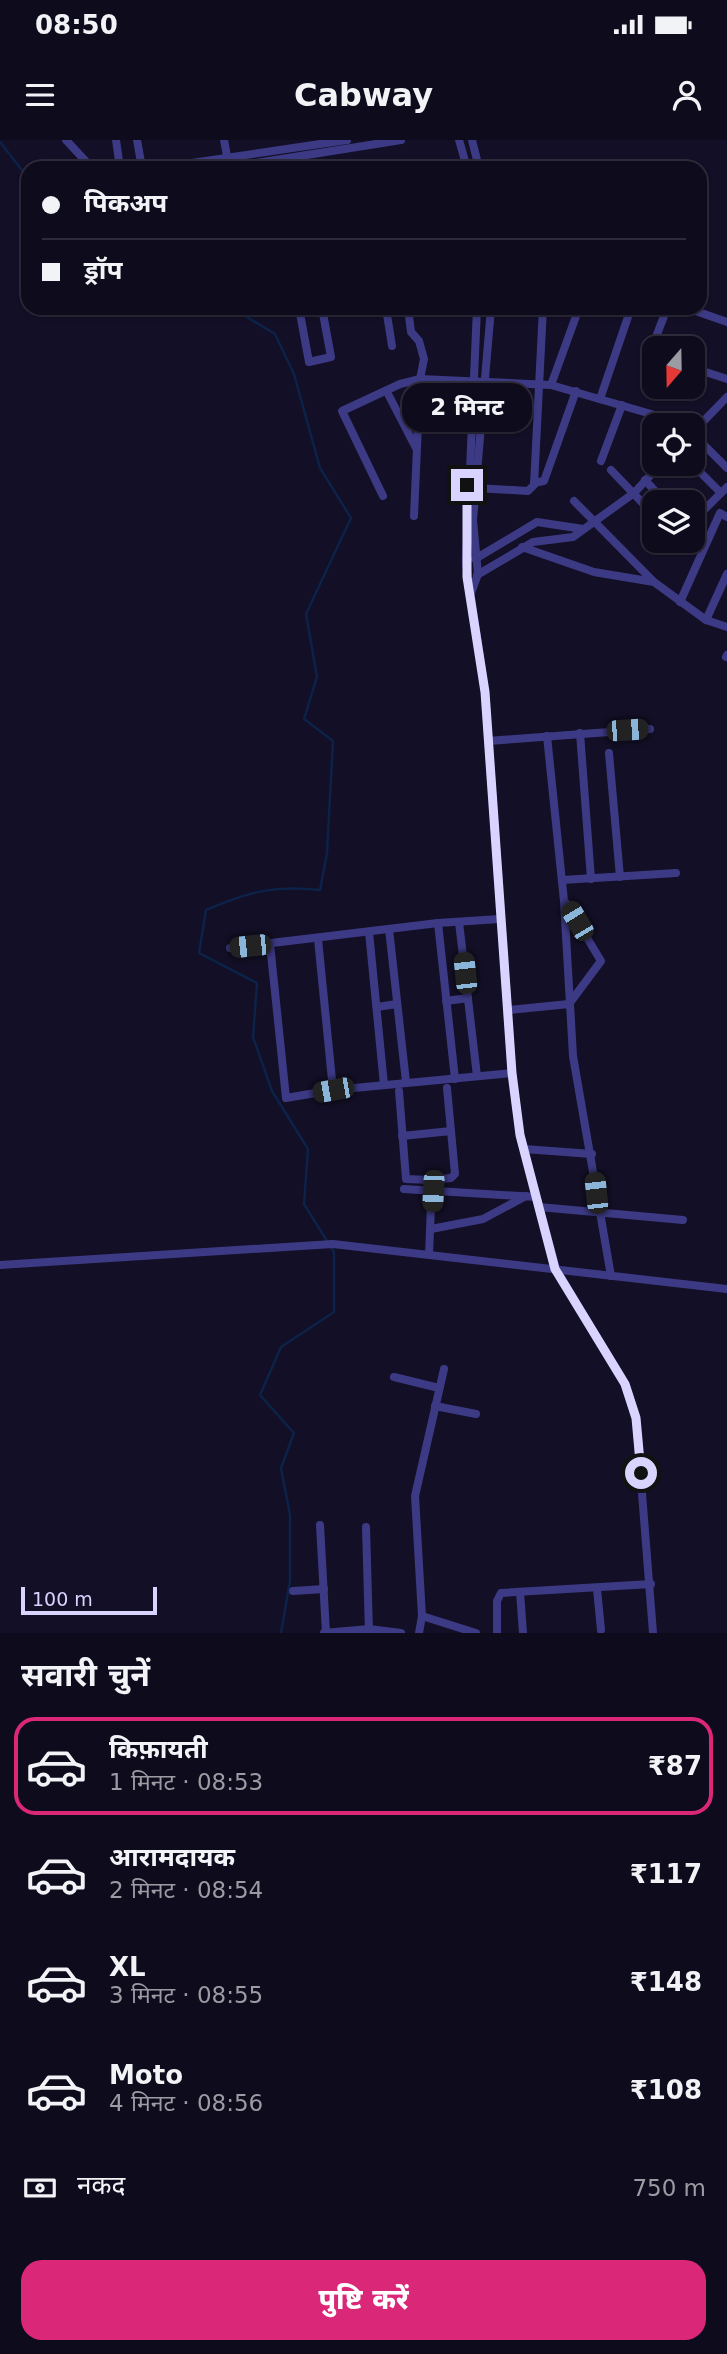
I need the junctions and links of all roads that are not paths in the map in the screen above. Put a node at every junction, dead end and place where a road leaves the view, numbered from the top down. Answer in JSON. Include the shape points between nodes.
{"nodes":[{"id":1,"x":66,"y":140,"type":"edge"},
{"id":2,"x":116,"y":140,"type":"edge"},
{"id":3,"x":137,"y":140,"type":"edge"},
{"id":4,"x":224,"y":140,"type":"edge"},
{"id":5,"x":347,"y":140,"type":"edge"},
{"id":6,"x":395,"y":140,"type":"edge"},
{"id":7,"x":401,"y":140,"type":"edge"},
{"id":8,"x":459,"y":140,"type":"edge"},
{"id":9,"x":471,"y":140,"type":"edge"},
{"id":10,"x":307,"y":147,"type":"edge"},
{"id":11,"x":227,"y":156,"type":"junction"},
{"id":12,"x":289,"y":158,"type":"junction"},
{"id":13,"x":86,"y":161,"type":"edge"},
{"id":14,"x":119,"y":161,"type":"edge"},
{"id":15,"x":141,"y":161,"type":"edge"},
{"id":16,"x":198,"y":161,"type":"edge"},
{"id":17,"x":227,"y":161,"type":"edge"},
{"id":18,"x":270,"y":161,"type":"edge"},
{"id":19,"x":290,"y":161,"type":"edge"},
{"id":20,"x":465,"y":161,"type":"edge"},
{"id":21,"x":477,"y":161,"type":"edge"},
{"id":22,"x":300,"y":315,"type":"edge"},
{"id":23,"x":323,"y":315,"type":"edge"},
{"id":24,"x":387,"y":315,"type":"edge"},
{"id":25,"x":409,"y":315,"type":"edge"},
{"id":26,"x":477,"y":315,"type":"edge"},
{"id":27,"x":491,"y":315,"type":"edge"},
{"id":28,"x":543,"y":315,"type":"edge"},
{"id":29,"x":576,"y":315,"type":"edge"},
{"id":30,"x":629,"y":315,"type":"edge"},
{"id":31,"x":664,"y":315,"type":"edge"},
{"id":32,"x":707,"y":315,"type":"edge"},
{"id":33,"x":727,"y":322,"type":"edge"},
{"id":34,"x":656,"y":336,"type":"edge"},
{"id":35,"x":393,"y":346,"type":"dead end"},
{"id":36,"x":705,"y":372,"type":"edge"},
{"id":37,"x":420,"y":379,"type":"junction"},
{"id":38,"x":727,"y":379,"type":"edge"},
{"id":39,"x":473,"y":380,"type":"junction"},
{"id":40,"x":486,"y":381,"type":"junction"},
{"id":41,"x":540,"y":385,"type":"junction"},
{"id":42,"x":551,"y":385,"type":"junction"},
{"id":43,"x":576,"y":391,"type":"junction"},
{"id":44,"x":387,"y":392,"type":"junction"},
{"id":45,"x":600,"y":399,"type":"junction"},
{"id":46,"x":725,"y":403,"type":"edge"},
{"id":47,"x":622,"y":405,"type":"junction"},
{"id":48,"x":646,"y":413,"type":"edge"},
{"id":49,"x":705,"y":419,"type":"edge"},
{"id":50,"x":705,"y":442,"type":"edge"},
{"id":51,"x":417,"y":451,"type":"junction"},
{"id":52,"x":601,"y":461,"type":"dead end"},
{"id":53,"x":727,"y":467,"type":"edge"},
{"id":54,"x":611,"y":470,"type":"dead end"},
{"id":55,"x":705,"y":475,"type":"edge"},
{"id":56,"x":649,"y":476,"type":"edge"},
{"id":57,"x":645,"y":480,"type":"junction"},
{"id":58,"x":534,"y":483,"type":"junction"},
{"id":59,"x":476,"y":488,"type":"junction"},
{"id":60,"x":654,"y":490,"type":"edge"},
{"id":61,"x":724,"y":490,"type":"edge"},
{"id":62,"x":634,"y":493,"type":"junction"},
{"id":63,"x":383,"y":496,"type":"dead end"},
{"id":64,"x":574,"y":501,"type":"dead end"},
{"id":65,"x":642,"y":502,"type":"edge"},
{"id":66,"x":705,"y":509,"type":"edge"},
{"id":67,"x":414,"y":516,"type":"dead end"},
{"id":68,"x":727,"y":517,"type":"edge"},
{"id":69,"x":597,"y":521,"type":"junction"},
{"id":70,"x":532,"y":524,"type":"junction"},
{"id":71,"x":583,"y":529,"type":"junction"},
{"id":72,"x":522,"y":547,"type":"junction"},
{"id":73,"x":477,"y":558,"type":"junction"},
{"id":74,"x":466,"y":563,"type":"junction"},
{"id":75,"x":478,"y":574,"type":"junction"},
{"id":76,"x":727,"y":574,"type":"edge"},
{"id":77,"x":467,"y":577,"type":"junction"},
{"id":78,"x":654,"y":582,"type":"junction"},
{"id":79,"x":471,"y":593,"type":"junction"},
{"id":80,"x":680,"y":602,"type":"junction"},
{"id":81,"x":706,"y":620,"type":"junction"},
{"id":82,"x":727,"y":627,"type":"edge"},
{"id":83,"x":650,"y":729,"type":"dead end"},
{"id":84,"x":580,"y":733,"type":"junction"},
{"id":85,"x":547,"y":736,"type":"junction"},
{"id":86,"x":488,"y":741,"type":"junction"},
{"id":87,"x":609,"y":753,"type":"dead end"},
{"id":88,"x":676,"y":873,"type":"dead end"},
{"id":89,"x":620,"y":877,"type":"junction"},
{"id":90,"x":591,"y":879,"type":"junction"},
{"id":91,"x":562,"y":880,"type":"junction"},
{"id":92,"x":565,"y":901,"type":"junction"},
{"id":93,"x":500,"y":919,"type":"junction"},
{"id":94,"x":459,"y":922,"type":"junction"},
{"id":95,"x":438,"y":923,"type":"junction"},
{"id":96,"x":389,"y":929,"type":"junction"},
{"id":97,"x":369,"y":932,"type":"junction"},
{"id":98,"x":318,"y":939,"type":"junction"},
{"id":99,"x":270,"y":944,"type":"junction"},
{"id":100,"x":230,"y":948,"type":"dead end"},
{"id":101,"x":468,"y":998,"type":"junction"},
{"id":102,"x":446,"y":1001,"type":"junction"},
{"id":103,"x":397,"y":1004,"type":"junction"},
{"id":104,"x":569,"y":1004,"type":"junction"},
{"id":105,"x":377,"y":1007,"type":"junction"},
{"id":106,"x":509,"y":1010,"type":"junction"},
{"id":107,"x":512,"y":1073,"type":"junction"},
{"id":108,"x":477,"y":1076,"type":"junction"},
{"id":109,"x":455,"y":1079,"type":"junction"},
{"id":110,"x":406,"y":1082,"type":"junction"},
{"id":111,"x":384,"y":1085,"type":"junction"},
{"id":112,"x":447,"y":1088,"type":"dead end"},
{"id":113,"x":333,"y":1090,"type":"junction"},
{"id":114,"x":398,"y":1091,"type":"dead end"},
{"id":115,"x":451,"y":1131,"type":"junction"},
{"id":116,"x":402,"y":1136,"type":"junction"},
{"id":117,"x":524,"y":1149,"type":"junction"},
{"id":118,"x":592,"y":1154,"type":"junction"},
{"id":119,"x":432,"y":1180,"type":"junction"},
{"id":120,"x":404,"y":1189,"type":"dead end"},
{"id":121,"x":433,"y":1191,"type":"junction"},
{"id":122,"x":526,"y":1196,"type":"junction"},
{"id":123,"x":536,"y":1197,"type":"junction"},
{"id":124,"x":539,"y":1207,"type":"junction"},
{"id":125,"x":598,"y":1213,"type":"junction"},
{"id":126,"x":683,"y":1220,"type":"dead end"},
{"id":127,"x":430,"y":1229,"type":"junction"},
{"id":128,"x":429,"y":1255,"type":"junction"},
{"id":129,"x":0,"y":1265,"type":"edge"},
{"id":130,"x":555,"y":1269,"type":"junction"},
{"id":131,"x":611,"y":1276,"type":"junction"},
{"id":132,"x":727,"y":1289,"type":"edge"},
{"id":133,"x":444,"y":1369,"type":"dead end"},
{"id":134,"x":394,"y":1377,"type":"dead end"},
{"id":135,"x":439,"y":1388,"type":"junction"},
{"id":136,"x":436,"y":1406,"type":"junction"},
{"id":137,"x":476,"y":1414,"type":"dead end"},
{"id":138,"x":320,"y":1525,"type":"dead end"},
{"id":139,"x":366,"y":1527,"type":"dead end"},
{"id":140,"x":651,"y":1584,"type":"junction"},
{"id":141,"x":597,"y":1588,"type":"junction"},
{"id":142,"x":324,"y":1589,"type":"junction"},
{"id":143,"x":293,"y":1591,"type":"dead end"},
{"id":144,"x":520,"y":1592,"type":"junction"},
{"id":145,"x":422,"y":1616,"type":"junction"},
{"id":146,"x":601,"y":1630,"type":"dead end"},
{"id":147,"x":369,"y":1631,"type":"edge"},
{"id":148,"x":465,"y":1631,"type":"edge"},
{"id":149,"x":324,"y":1633,"type":"edge"},
{"id":150,"x":401,"y":1633,"type":"edge"},
{"id":151,"x":419,"y":1633,"type":"edge"},
{"id":152,"x":476,"y":1633,"type":"edge"},
{"id":153,"x":497,"y":1633,"type":"edge"},
{"id":154,"x":523,"y":1633,"type":"edge"},
{"id":155,"x":653,"y":1633,"type":"edge"}],
"edges":[{"from":1,"to":13,"type":"street"},
{"from":2,"to":14,"type":"street"},
{"from":3,"to":15,"type":"street"},
{"from":4,"to":11,"type":"street"},
{"from":5,"to":10,"type":"street"},
{"from":6,"to":7,"type":"street"},
{"from":6,"to":10,"type":"street"},
{"from":8,"to":20,"type":"street"},
{"from":9,"to":21,"type":"street"},
{"from":10,"to":11,"type":"street"},
{"from":10,"to":12,"type":"street"},
{"from":11,"to":16,"type":"street"},
{"from":11,"to":17,"type":"street"},
{"from":12,"to":18,"type":"street"},
{"from":12,"to":19,"type":"street"},
{"from":22,"to":23,"type":"street","via":[[309,362],[331,357]]},
{"from":24,"to":35,"type":"street"},
{"from":25,"to":37,"type":"street","via":[[411,332],[424,359]]},
{"from":26,"to":39,"type":"street"},
{"from":27,"to":40,"type":"street"},
{"from":28,"to":41,"type":"street"},
{"from":29,"to":42,"type":"street"},
{"from":30,"to":45,"type":"street"},
{"from":31,"to":34,"type":"street"},
{"from":32,"to":33,"type":"street"},
{"from":36,"to":38,"type":"street"},
{"from":37,"to":39,"type":"street"},
{"from":37,"to":44,"type":"street"},
{"from":37,"to":51,"type":"street"},
{"from":39,"to":40,"type":"street"},
{"from":39,"to":74,"type":"street"},
{"from":40,"to":41,"type":"street"},
{"from":40,"to":59,"type":"street"},
{"from":41,"to":42,"type":"street"},
{"from":41,"to":58,"type":"street"},
{"from":42,"to":43,"type":"street"},
{"from":43,"to":45,"type":"street"},
{"from":43,"to":58,"type":"street","via":[[544,481]]},
{"from":44,"to":51,"type":"street"},
{"from":44,"to":63,"type":"street","via":[[342,411]]},
{"from":45,"to":47,"type":"street"},
{"from":46,"to":49,"type":"street"},
{"from":47,"to":48,"type":"street"},
{"from":47,"to":52,"type":"street"},
{"from":50,"to":53,"type":"street"},
{"from":51,"to":67,"type":"street"},
{"from":54,"to":62,"type":"street"},
{"from":55,"to":61,"type":"street"},
{"from":56,"to":57,"type":"street"},
{"from":57,"to":60,"type":"street"},
{"from":57,"to":62,"type":"street"},
{"from":58,"to":59,"type":"street","via":[[528,491]]},
{"from":59,"to":73,"type":"street"},
{"from":61,"to":66,"type":"street"},
{"from":62,"to":65,"type":"street"},
{"from":62,"to":69,"type":"street"},
{"from":64,"to":69,"type":"street"},
{"from":68,"to":80,"type":"street","via":[[720,513]]},
{"from":69,"to":71,"type":"street"},
{"from":69,"to":78,"type":"street"},
{"from":70,"to":71,"type":"street","via":[[541,521]]},
{"from":70,"to":72,"type":"street"},
{"from":70,"to":73,"type":"street"},
{"from":71,"to":72,"type":"street","via":[[568,540],[538,540]]},
{"from":72,"to":75,"type":"street"},
{"from":72,"to":78,"type":"street","via":[[594,572]]},
{"from":73,"to":74,"type":"street"},
{"from":73,"to":75,"type":"street"},
{"from":74,"to":77,"type":"street"},
{"from":75,"to":77,"type":"street"},
{"from":75,"to":79,"type":"street"},
{"from":76,"to":81,"type":"street"},
{"from":77,"to":79,"type":"street"},
{"from":78,"to":80,"type":"street"},
{"from":79,"to":86,"type":"street"},
{"from":80,"to":81,"type":"street"},
{"from":81,"to":82,"type":"street"},
{"from":83,"to":84,"type":"street"},
{"from":84,"to":85,"type":"street"},
{"from":84,"to":90,"type":"street"},
{"from":85,"to":86,"type":"street"},
{"from":85,"to":91,"type":"street"},
{"from":86,"to":93,"type":"street"},
{"from":87,"to":89,"type":"street"},
{"from":88,"to":89,"type":"street"},
{"from":89,"to":90,"type":"street"},
{"from":90,"to":91,"type":"street"},
{"from":91,"to":92,"type":"street"},
{"from":92,"to":104,"type":"street"},
{"from":92,"to":104,"type":"street","via":[[601,961]]},
{"from":93,"to":94,"type":"street"},
{"from":93,"to":106,"type":"street"},
{"from":94,"to":95,"type":"street"},
{"from":94,"to":101,"type":"street"},
{"from":95,"to":96,"type":"street"},
{"from":95,"to":102,"type":"street"},
{"from":96,"to":97,"type":"street"},
{"from":96,"to":103,"type":"street"},
{"from":97,"to":98,"type":"street"},
{"from":97,"to":105,"type":"street"},
{"from":98,"to":99,"type":"street"},
{"from":98,"to":113,"type":"street"},
{"from":99,"to":100,"type":"street"},
{"from":99,"to":113,"type":"street","via":[[286,1098]]},
{"from":101,"to":102,"type":"street"},
{"from":101,"to":108,"type":"street"},
{"from":102,"to":109,"type":"street"},
{"from":103,"to":105,"type":"street"},
{"from":103,"to":110,"type":"street"},
{"from":104,"to":106,"type":"street"},
{"from":104,"to":118,"type":"street","via":[[573,1056]]},
{"from":105,"to":111,"type":"street"},
{"from":106,"to":107,"type":"street"},
{"from":107,"to":108,"type":"street"},
{"from":107,"to":117,"type":"street"},
{"from":108,"to":109,"type":"street"},
{"from":109,"to":110,"type":"street"},
{"from":110,"to":111,"type":"street"},
{"from":111,"to":113,"type":"street"},
{"from":112,"to":115,"type":"street"},
{"from":114,"to":116,"type":"street"},
{"from":115,"to":116,"type":"street"},
{"from":115,"to":119,"type":"street","via":[[454,1176]]},
{"from":116,"to":119,"type":"street","via":[[406,1179]]},
{"from":117,"to":118,"type":"street"},
{"from":117,"to":123,"type":"street"},
{"from":118,"to":125,"type":"street"},
{"from":119,"to":121,"type":"street"},
{"from":120,"to":121,"type":"street"},
{"from":121,"to":122,"type":"street"},
{"from":121,"to":127,"type":"street"},
{"from":122,"to":123,"type":"street"},
{"from":122,"to":127,"type":"street","via":[[483,1219]]},
{"from":123,"to":124,"type":"street"},
{"from":124,"to":125,"type":"street"},
{"from":124,"to":130,"type":"street"},
{"from":125,"to":126,"type":"street"},
{"from":125,"to":131,"type":"street"},
{"from":127,"to":128,"type":"street"},
{"from":128,"to":129,"type":"street","via":[[328,1244]]},
{"from":128,"to":130,"type":"street"},
{"from":130,"to":131,"type":"street"},
{"from":130,"to":140,"type":"street","via":[[625,1384],[636,1418]]},
{"from":131,"to":132,"type":"street"},
{"from":133,"to":135,"type":"street"},
{"from":134,"to":135,"type":"street"},
{"from":135,"to":136,"type":"street"},
{"from":136,"to":137,"type":"street"},
{"from":136,"to":145,"type":"street","via":[[415,1504]]},
{"from":138,"to":142,"type":"street"},
{"from":139,"to":147,"type":"street"},
{"from":140,"to":141,"type":"street"},
{"from":140,"to":155,"type":"street"},
{"from":141,"to":144,"type":"street"},
{"from":141,"to":146,"type":"street"},
{"from":142,"to":143,"type":"street"},
{"from":142,"to":149,"type":"street"},
{"from":144,"to":153,"type":"street","via":[[501,1593]]},
{"from":144,"to":154,"type":"street"},
{"from":145,"to":148,"type":"street"},
{"from":145,"to":151,"type":"street"},
{"from":147,"to":149,"type":"street"},
{"from":147,"to":150,"type":"street"},
{"from":148,"to":152,"type":"street"}]}
